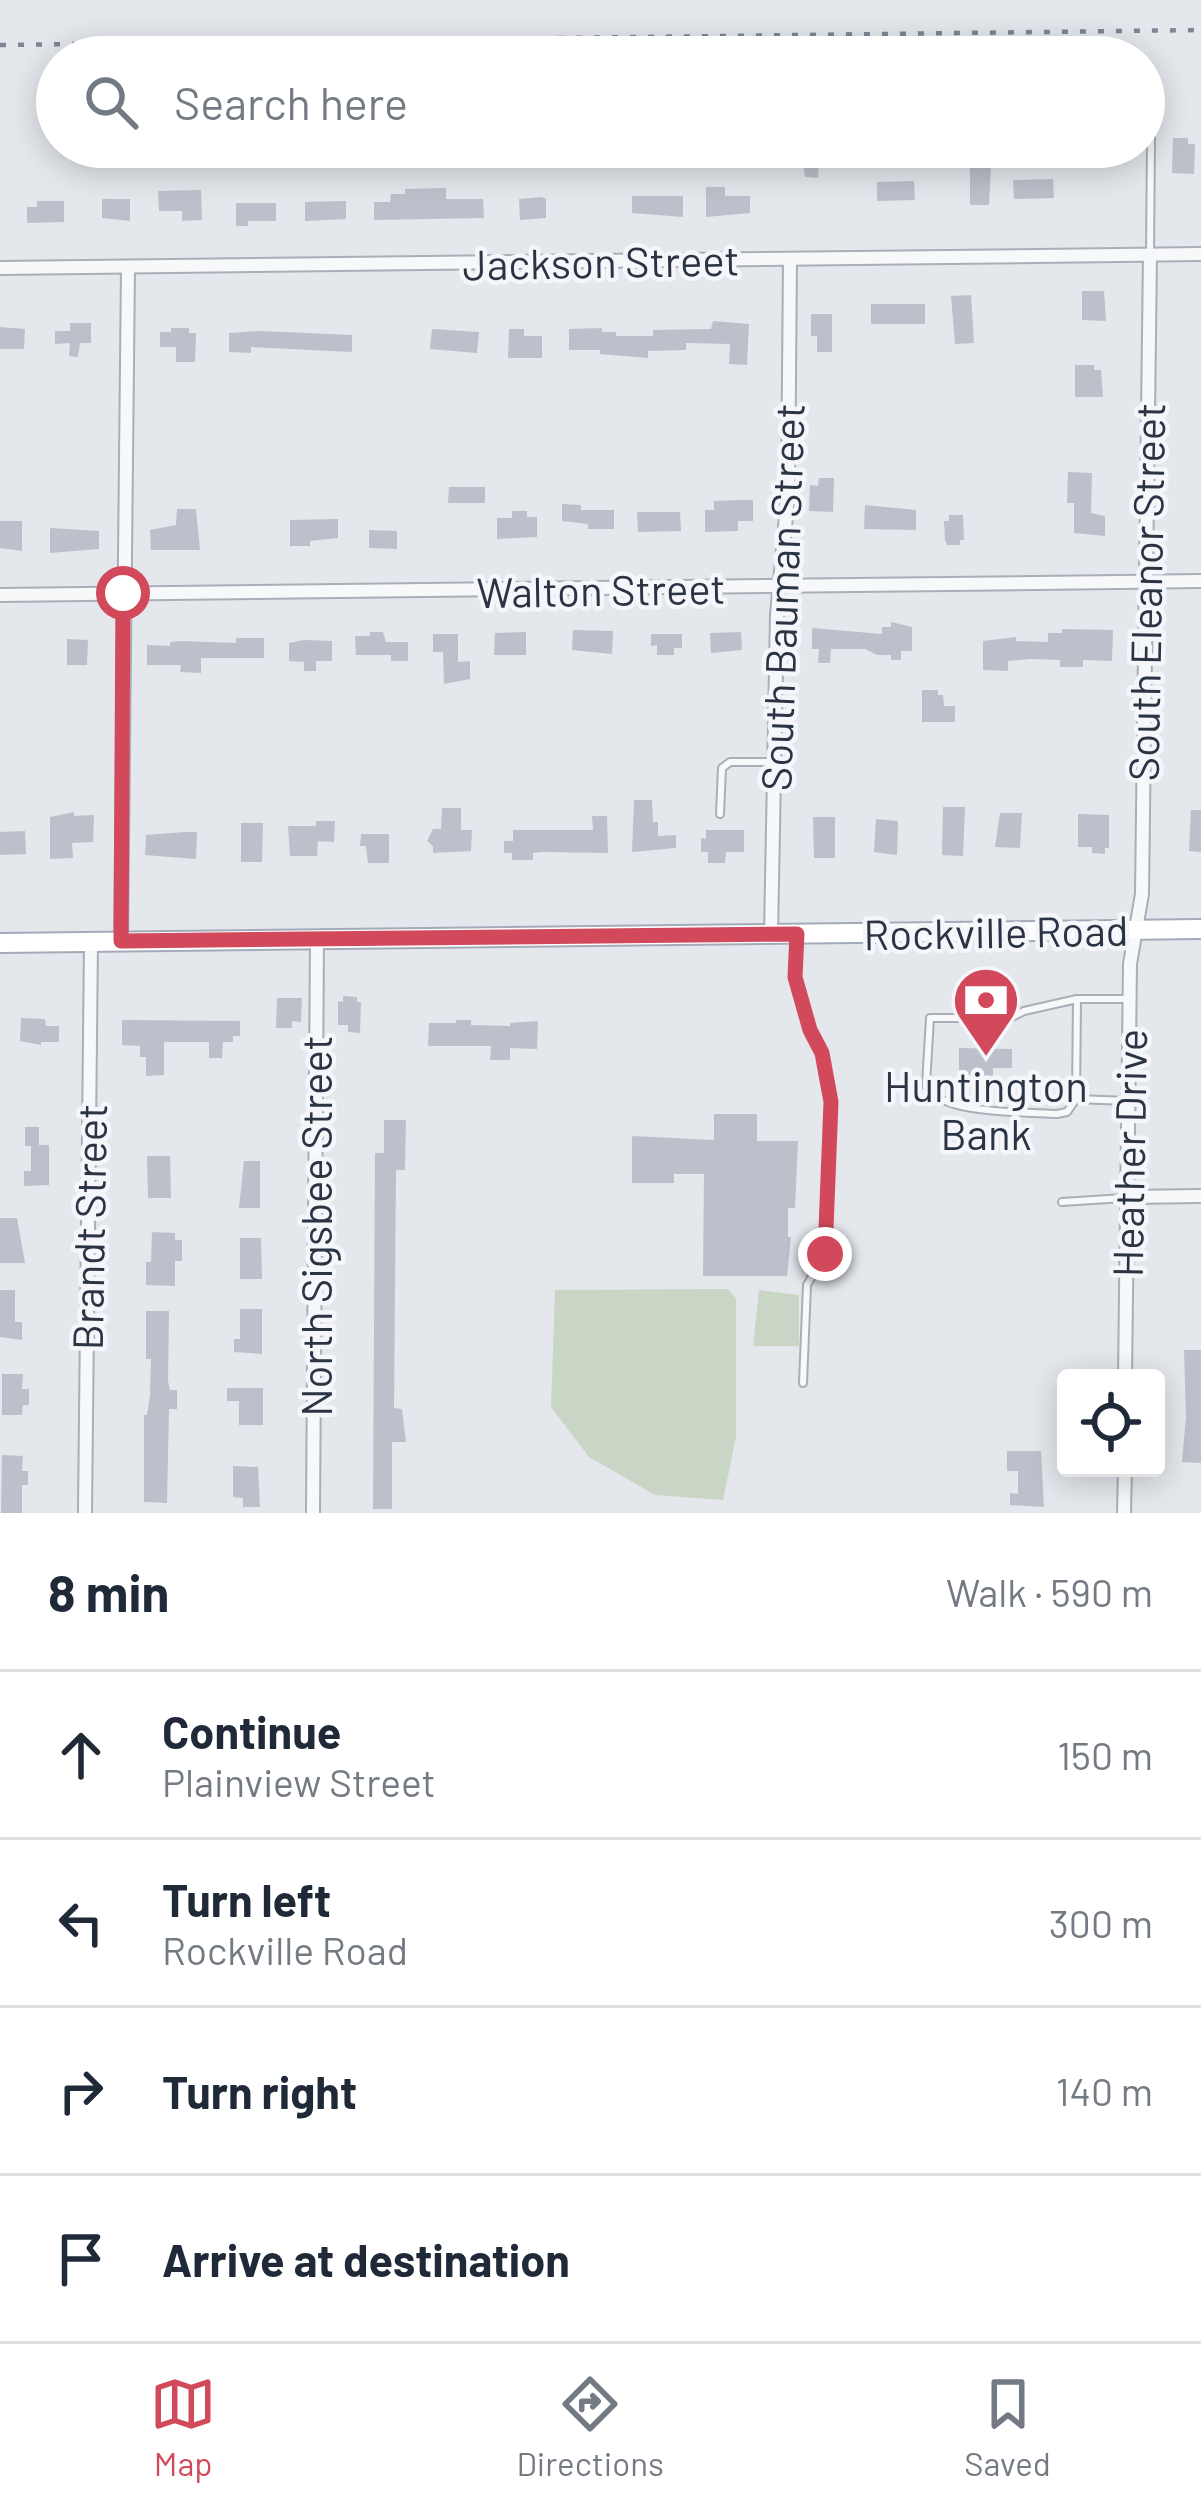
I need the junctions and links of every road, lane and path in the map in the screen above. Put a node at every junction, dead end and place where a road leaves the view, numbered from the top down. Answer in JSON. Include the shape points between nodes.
{"nodes":[{"id":1,"x":1151,"y":168,"type":"edge"},
{"id":2,"x":1150,"y":254,"type":"junction"},
{"id":3,"x":1201,"y":254,"type":"edge"},
{"id":4,"x":790,"y":259,"type":"junction"},
{"id":5,"x":128,"y":267,"type":"junction"},
{"id":6,"x":0,"y":268,"type":"edge"},
{"id":7,"x":1146,"y":581,"type":"junction"},
{"id":8,"x":1201,"y":581,"type":"edge"},
{"id":9,"x":781,"y":587,"type":"junction"},
{"id":10,"x":123,"y":593,"type":"junction"},
{"id":11,"x":0,"y":595,"type":"edge"},
{"id":12,"x":773,"y":761,"type":"junction"},
{"id":13,"x":720,"y":814,"type":"dead end"},
{"id":14,"x":1201,"y":928,"type":"edge"},
{"id":15,"x":1137,"y":929,"type":"junction"},
{"id":16,"x":771,"y":934,"type":"junction"},
{"id":17,"x":797,"y":934,"type":"junction"},
{"id":18,"x":317,"y":939,"type":"junction"},
{"id":19,"x":121,"y":941,"type":"junction"},
{"id":20,"x":92,"y":942,"type":"junction"},
{"id":21,"x":0,"y":943,"type":"edge"},
{"id":22,"x":1130,"y":998,"type":"junction"},
{"id":23,"x":1077,"y":999,"type":"junction"},
{"id":24,"x":1076,"y":1099,"type":"junction"},
{"id":25,"x":1129,"y":1101,"type":"junction"},
{"id":26,"x":1201,"y":1196,"type":"edge"},
{"id":27,"x":1127,"y":1197,"type":"junction"},
{"id":28,"x":1062,"y":1202,"type":"dead end"},
{"id":29,"x":1125,"y":1369,"type":"edge"},
{"id":30,"x":803,"y":1383,"type":"dead end"},
{"id":31,"x":1125,"y":1477,"type":"edge"},
{"id":32,"x":85,"y":1513,"type":"edge"},
{"id":33,"x":313,"y":1513,"type":"edge"},
{"id":34,"x":1124,"y":1513,"type":"edge"}],
"edges":[{"from":1,"to":2,"type":"lane"},
{"from":2,"to":3,"type":"street","name":"Jackson Street"},
{"from":2,"to":4,"type":"street","name":"Jackson Street"},
{"from":2,"to":7,"type":"street","name":"South Eleanor Street"},
{"from":4,"to":5,"type":"street","name":"Jackson Street"},
{"from":4,"to":9,"type":"street","name":"South Bauman Street"},
{"from":5,"to":6,"type":"street","name":"Jackson Street"},
{"from":5,"to":10,"type":"street"},
{"from":7,"to":8,"type":"street","name":"Walton Street"},
{"from":7,"to":9,"type":"street","name":"Walton Street"},
{"from":7,"to":15,"type":"street","name":"South Eleanor Street"},
{"from":9,"to":10,"type":"street","name":"Walton Street"},
{"from":9,"to":12,"type":"street","name":"South Bauman Street"},
{"from":10,"to":11,"type":"street","name":"Walton Street"},
{"from":10,"to":19,"type":"street"},
{"from":12,"to":13,"type":"lane","via":[[722,768]]},
{"from":12,"to":16,"type":"street","name":"South Bauman Street"},
{"from":14,"to":15,"type":"main road","name":"Rockville Road"},
{"from":15,"to":17,"type":"main road","name":"Rockville Road"},
{"from":15,"to":22,"type":"street","name":"Heather Drive"},
{"from":16,"to":17,"type":"main road","name":"Rockville Road"},
{"from":16,"to":18,"type":"main road","name":"Rockville Road"},
{"from":17,"to":30,"type":"lane","via":[[795,977],[831,1102],[825,1254],[807,1285]]},
{"from":18,"to":19,"type":"main road","name":"Rockville Road"},
{"from":18,"to":33,"type":"street","name":"North Sigsbee Street"},
{"from":19,"to":20,"type":"main road","name":"Rockville Road"},
{"from":20,"to":21,"type":"main road","name":"Rockville Road"},
{"from":20,"to":32,"type":"street","name":"Brandt Street"},
{"from":22,"to":23,"type":"lane"},
{"from":22,"to":25,"type":"street","name":"Heather Drive"},
{"from":23,"to":24,"type":"lane"},
{"from":23,"to":24,"type":"lane","via":[[1010,1018],[930,1018],[926,1085],[939,1101],[989,1110],[1057,1114]]},
{"from":24,"to":25,"type":"lane"},
{"from":25,"to":27,"type":"street","name":"Heather Drive"},
{"from":26,"to":27,"type":"street"},
{"from":27,"to":28,"type":"lane"},
{"from":27,"to":29,"type":"street","name":"Heather Drive"},
{"from":31,"to":34,"type":"street"}]}
